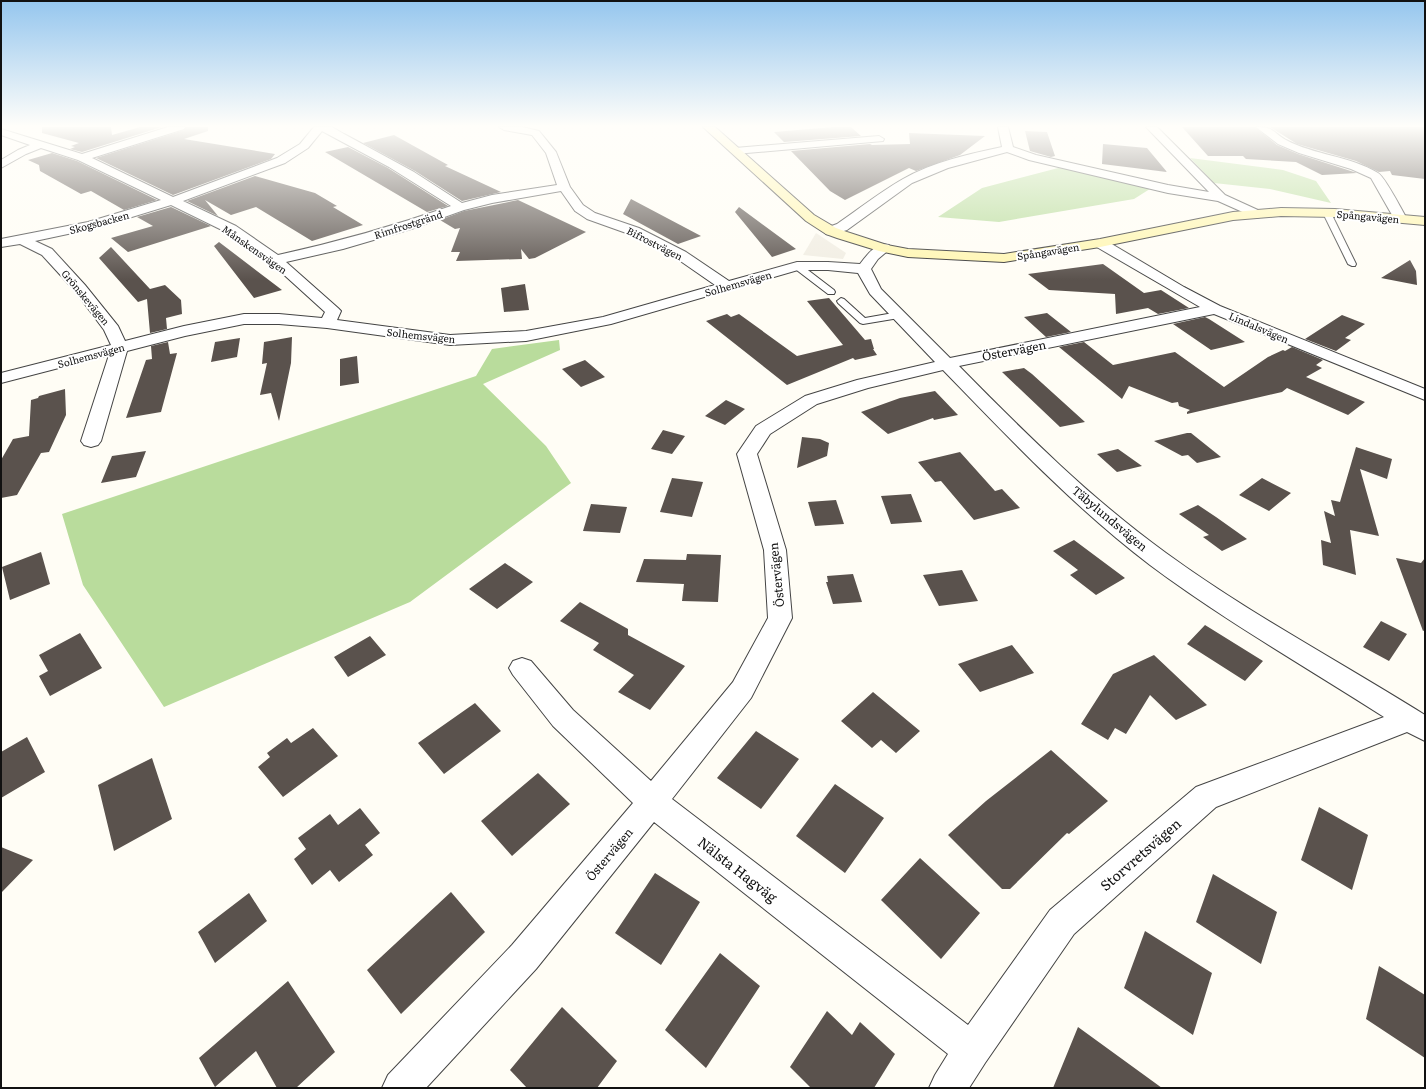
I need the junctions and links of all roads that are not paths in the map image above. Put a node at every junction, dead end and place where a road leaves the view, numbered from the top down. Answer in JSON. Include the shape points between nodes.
{"nodes":[{"id":1,"x":123,"y":178,"type":"edge"},
{"id":2,"x":234,"y":178,"type":"edge"},
{"id":3,"x":417,"y":178,"type":"edge"},
{"id":4,"x":561,"y":178,"type":"edge"},
{"id":5,"x":765,"y":178,"type":"edge"},
{"id":6,"x":915,"y":178,"type":"edge"},
{"id":7,"x":1119,"y":178,"type":"edge"},
{"id":8,"x":1201,"y":178,"type":"edge"},
{"id":9,"x":1376,"y":178,"type":"edge"},
{"id":10,"x":564,"y":187,"type":"junction"},
{"id":11,"x":1221,"y":198,"type":"junction"},
{"id":12,"x":171,"y":201,"type":"junction"},
{"id":13,"x":460,"y":206,"type":"junction"},
{"id":14,"x":1327,"y":213,"type":"junction"},
{"id":15,"x":1256,"y":214,"type":"junction"},
{"id":16,"x":1401,"y":219,"type":"junction"},
{"id":17,"x":1425,"y":221,"type":"edge"},
{"id":18,"x":831,"y":231,"type":"junction"},
{"id":19,"x":22,"y":240,"type":"junction"},
{"id":20,"x":1,"y":243,"type":"edge"},
{"id":21,"x":1100,"y":243,"type":"junction"},
{"id":22,"x":884,"y":248,"type":"junction"},
{"id":23,"x":276,"y":260,"type":"junction"},
{"id":24,"x":1352,"y":264,"type":"dead end"},
{"id":25,"x":797,"y":266,"type":"junction"},
{"id":26,"x":864,"y":269,"type":"junction"},
{"id":27,"x":728,"y":286,"type":"junction"},
{"id":28,"x":831,"y":292,"type":"dead end"},
{"id":29,"x":841,"y":300,"type":"dead end"},
{"id":30,"x":1215,"y":309,"type":"junction"},
{"id":31,"x":899,"y":315,"type":"junction"},
{"id":32,"x":327,"y":323,"type":"junction"},
{"id":33,"x":120,"y":347,"type":"junction"},
{"id":34,"x":946,"y":364,"type":"junction"},
{"id":35,"x":1,"y":378,"type":"edge"},
{"id":36,"x":1425,"y":395,"type":"edge"},
{"id":37,"x":92,"y":441,"type":"dead end"},
{"id":38,"x":522,"y":668,"type":"dead end"},
{"id":39,"x":1417,"y":724,"type":"edge"},
{"id":40,"x":652,"y":802,"type":"junction"},
{"id":41,"x":972,"y":1050,"type":"junction"},
{"id":42,"x":401,"y":1088,"type":"edge"},
{"id":43,"x":948,"y":1088,"type":"edge"}],
"edges":[{"from":1,"to":12,"type":"street","name":"Månskensvägen"},
{"from":2,"to":12,"type":"street","name":"Skogsbacken"},
{"from":3,"to":13,"type":"street"},
{"from":4,"to":10,"type":"street","name":"Bifrostvägen"},
{"from":5,"to":18,"type":"street","name":"Spångavägen","via":[[810,218]]},
{"from":6,"to":18,"type":"street","via":[[842,227]]},
{"from":7,"to":11,"type":"street"},
{"from":8,"to":11,"type":"street"},
{"from":9,"to":16,"type":"street"},
{"from":10,"to":13,"type":"street","name":"Rimfrostgränd"},
{"from":10,"to":27,"type":"street","name":"Bifrostvägen","via":[[579,208],[591,216],[634,230]]},
{"from":11,"to":15,"type":"street"},
{"from":12,"to":19,"type":"street","name":"Skogsbacken","via":[[113,219]]},
{"from":12,"to":23,"type":"street","name":"Månskensvägen","via":[[231,229]]},
{"from":13,"to":23,"type":"street","name":"Rimfrostgränd","via":[[406,226],[338,246]]},
{"from":14,"to":15,"type":"street","name":"Spångavägen"},
{"from":14,"to":16,"type":"street","name":"Spångavägen"},
{"from":14,"to":24,"type":"lane"},
{"from":15,"to":21,"type":"street","name":"Spångavägen","via":[[1233,216]]},
{"from":16,"to":17,"type":"street","name":"Spångavägen"},
{"from":18,"to":22,"type":"street","name":"Spångavägen"},
{"from":19,"to":20,"type":"street","name":"Skogsbacken"},
{"from":19,"to":33,"type":"street","name":"Grönskevägen","via":[[47,252],[80,288],[112,329]]},
{"from":21,"to":22,"type":"street","name":"Spångavägen","via":[[1004,258],[908,253]]},
{"from":21,"to":30,"type":"street","name":"Lindalsvägen"},
{"from":22,"to":26,"type":"street"},
{"from":23,"to":32,"type":"street","name":"Månskensvägen","via":[[333,311]]},
{"from":25,"to":26,"type":"street","name":"Solhemsvägen"},
{"from":25,"to":27,"type":"street","name":"Solhemsvägen"},
{"from":25,"to":28,"type":"lane"},
{"from":26,"to":31,"type":"street","name":"Täbylundsvägen","via":[[875,291]]},
{"from":27,"to":32,"type":"street","name":"Solhemsvägen","via":[[605,321],[526,336],[450,340]]},
{"from":29,"to":31,"type":"lane","via":[[863,321]]},
{"from":30,"to":34,"type":"street","name":"Östervägen"},
{"from":30,"to":36,"type":"street","name":"Lindalsvägen"},
{"from":31,"to":34,"type":"street","name":"Täbylundsvägen"},
{"from":32,"to":33,"type":"street","name":"Solhemsvägen","via":[[244,319]]},
{"from":33,"to":35,"type":"street","name":"Solhemsvägen"},
{"from":33,"to":37,"type":"street"},
{"from":34,"to":39,"type":"street","name":"Täbylundsvägen","via":[[1065,481],[1123,531],[1200,589]]},
{"from":34,"to":40,"type":"street","name":"Östervägen","via":[[863,384],[811,400],[763,430],[747,454],[775,550],[780,618],[742,690]]},
{"from":38,"to":40,"type":"street","name":"Nälsta Hagväg","via":[[563,718]]},
{"from":39,"to":41,"type":"street","name":"Storvretsvägen","via":[[1206,797],[1062,922]]},
{"from":40,"to":41,"type":"street","name":"Nälsta Hagväg"},
{"from":40,"to":42,"type":"street","name":"Östervägen","via":[[524,957]]},
{"from":41,"to":43,"type":"street","name":"Storvretsvägen"}]}
